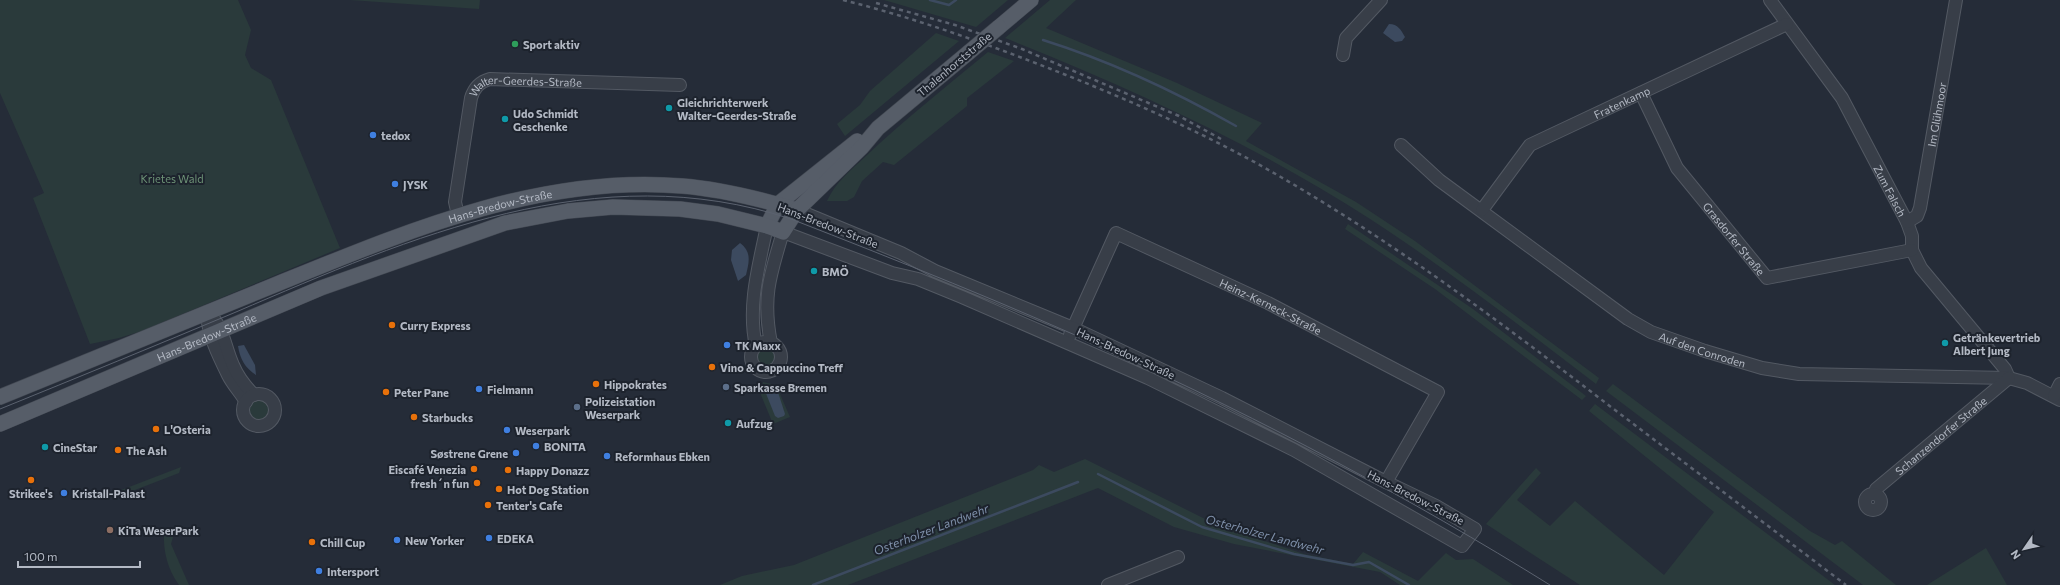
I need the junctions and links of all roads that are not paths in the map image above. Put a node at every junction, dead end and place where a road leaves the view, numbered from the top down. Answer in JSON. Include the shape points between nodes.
{"nodes":[{"id":1,"x":1031,"y":0,"type":"edge"},
{"id":2,"x":1381,"y":0,"type":"edge"},
{"id":3,"x":1770,"y":0,"type":"edge"},
{"id":4,"x":1956,"y":0,"type":"edge"},
{"id":5,"x":1787,"y":24,"type":"junction"},
{"id":6,"x":1343,"y":55,"type":"dead end"},
{"id":7,"x":680,"y":86,"type":"dead end"},
{"id":8,"x":1641,"y":93,"type":"junction"},
{"id":9,"x":878,"y":128,"type":"junction"},
{"id":10,"x":1401,"y":146,"type":"dead end"},
{"id":11,"x":778,"y":204,"type":"junction"},
{"id":12,"x":797,"y":210,"type":"junction"},
{"id":13,"x":1482,"y":210,"type":"junction"},
{"id":14,"x":458,"y":215,"type":"junction"},
{"id":15,"x":1907,"y":222,"type":"junction"},
{"id":16,"x":767,"y":226,"type":"junction"},
{"id":17,"x":783,"y":232,"type":"junction"},
{"id":18,"x":1912,"y":250,"type":"junction"},
{"id":19,"x":207,"y":312,"type":"junction"},
{"id":20,"x":1073,"y":328,"type":"junction"},
{"id":21,"x":216,"y":333,"type":"junction"},
{"id":22,"x":1067,"y":342,"type":"junction"},
{"id":23,"x":771,"y":343,"type":"junction"},
{"id":24,"x":756,"y":346,"type":"junction"},
{"id":25,"x":2009,"y":378,"type":"junction"},
{"id":26,"x":2060,"y":384,"type":"edge"},
{"id":27,"x":0,"y":397,"type":"edge"},
{"id":28,"x":250,"y":398,"type":"dead end"},
{"id":29,"x":2057,"y":398,"type":"edge"},
{"id":30,"x":0,"y":424,"type":"edge"},
{"id":31,"x":1386,"y":482,"type":"junction"},
{"id":32,"x":1874,"y":494,"type":"dead end"},
{"id":33,"x":1178,"y":557,"type":"dead end"},
{"id":34,"x":1108,"y":585,"type":"edge"}],
"edges":[{"from":1,"to":9,"type":"main road","name":"Thalenhorststraße","bridge":true},
{"from":2,"to":6,"type":"street","via":[[1346,38]]},
{"from":3,"to":5,"type":"street","name":"Zum Falsch"},
{"from":4,"to":15,"type":"street","name":"Im Glühmoor","via":[[1920,208],[1917,216]]},
{"from":5,"to":8,"type":"street","name":"Fratenkamp"},
{"from":5,"to":15,"type":"street","name":"Zum Falsch","via":[[1842,98]]},
{"from":7,"to":14,"type":"street","name":"Walter-Geerdes-Straße","via":[[490,80],[482,82],[471,98],[455,202]]},
{"from":8,"to":13,"type":"street","name":"Fratenkamp","via":[[1530,145]]},
{"from":8,"to":18,"type":"street","name":"Grasdorfer Straße","via":[[1677,168],[1767,278]]},
{"from":9,"to":11,"type":"main road","name":"Thalenhorststraße","via":[[857,140]]},
{"from":9,"to":12,"type":"main road","name":"Thalenhorststraße"},
{"from":10,"to":13,"type":"street","name":"Auf den Conroden","via":[[1439,180]]},
{"from":11,"to":12,"type":"main road","name":"Hans-Bredow-Straße"},
{"from":11,"to":14,"type":"main road","name":"Hans-Bredow-Straße","via":[[683,186],[621,186],[553,193]]},
{"from":11,"to":16,"type":"main road"},
{"from":12,"to":17,"type":"main road","name":"Thalenhorststraße"},
{"from":12,"to":20,"type":"street","name":"Hans-Bredow-Straße"},
{"from":13,"to":25,"type":"street","name":"Auf den Conroden","via":[[1628,319],[1651,332],[1705,351],[1762,368],[1799,374]]},
{"from":14,"to":19,"type":"main road","name":"Hans-Bredow-Straße","via":[[370,246]]},
{"from":15,"to":18,"type":"street","name":"Zum Falsch","via":[[1912,236]]},
{"from":16,"to":17,"type":"main road","name":"Hans-Bredow-Straße"},
{"from":16,"to":21,"type":"main road","name":"Hans-Bredow-Straße","via":[[718,214],[680,209],[613,207],[536,216],[486,230],[321,288]]},
{"from":16,"to":24,"type":"street","via":[[755,291],[753,314]]},
{"from":17,"to":22,"type":"street","name":"Hans-Bredow-Straße","via":[[892,273],[918,280]]},
{"from":17,"to":23,"type":"street","via":[[767,291],[766,310]]},
{"from":18,"to":25,"type":"street","name":"Zum Falsch","via":[[1921,268],[2005,369]]},
{"from":19,"to":21,"type":"street","via":[[207,324]]},
{"from":19,"to":27,"type":"main road","name":"Hans-Bredow-Straße"},
{"from":20,"to":22,"type":"street","name":"Heinz-Kerneck-Straße"},
{"from":20,"to":31,"type":"street","name":"Hans-Bredow-Straße","via":[[1222,398]]},
{"from":20,"to":31,"type":"street","name":"Heinz-Kerneck-Straße","via":[[1116,233],[1268,303],[1438,392]]},
{"from":21,"to":28,"type":"street","via":[[228,376]]},
{"from":21,"to":30,"type":"main road","name":"Hans-Bredow-Straße"},
{"from":22,"to":31,"type":"street","name":"Hans-Bredow-Straße","via":[[1148,378],[1294,450],[1462,546],[1475,529],[1436,506]]},
{"from":23,"to":24,"type":"street"},
{"from":23,"to":24,"type":"street","via":[[779,349],[782,356],[777,368],[770,372],[761,372],[754,366],[751,356]]},
{"from":25,"to":29,"type":"street","name":"Auf den Conroden","via":[[2027,383]]},
{"from":25,"to":32,"type":"street","name":"Schanzendorfer Straße","via":[[1876,489]]},
{"from":26,"to":29,"type":"street"},
{"from":33,"to":34,"type":"street"}]}
